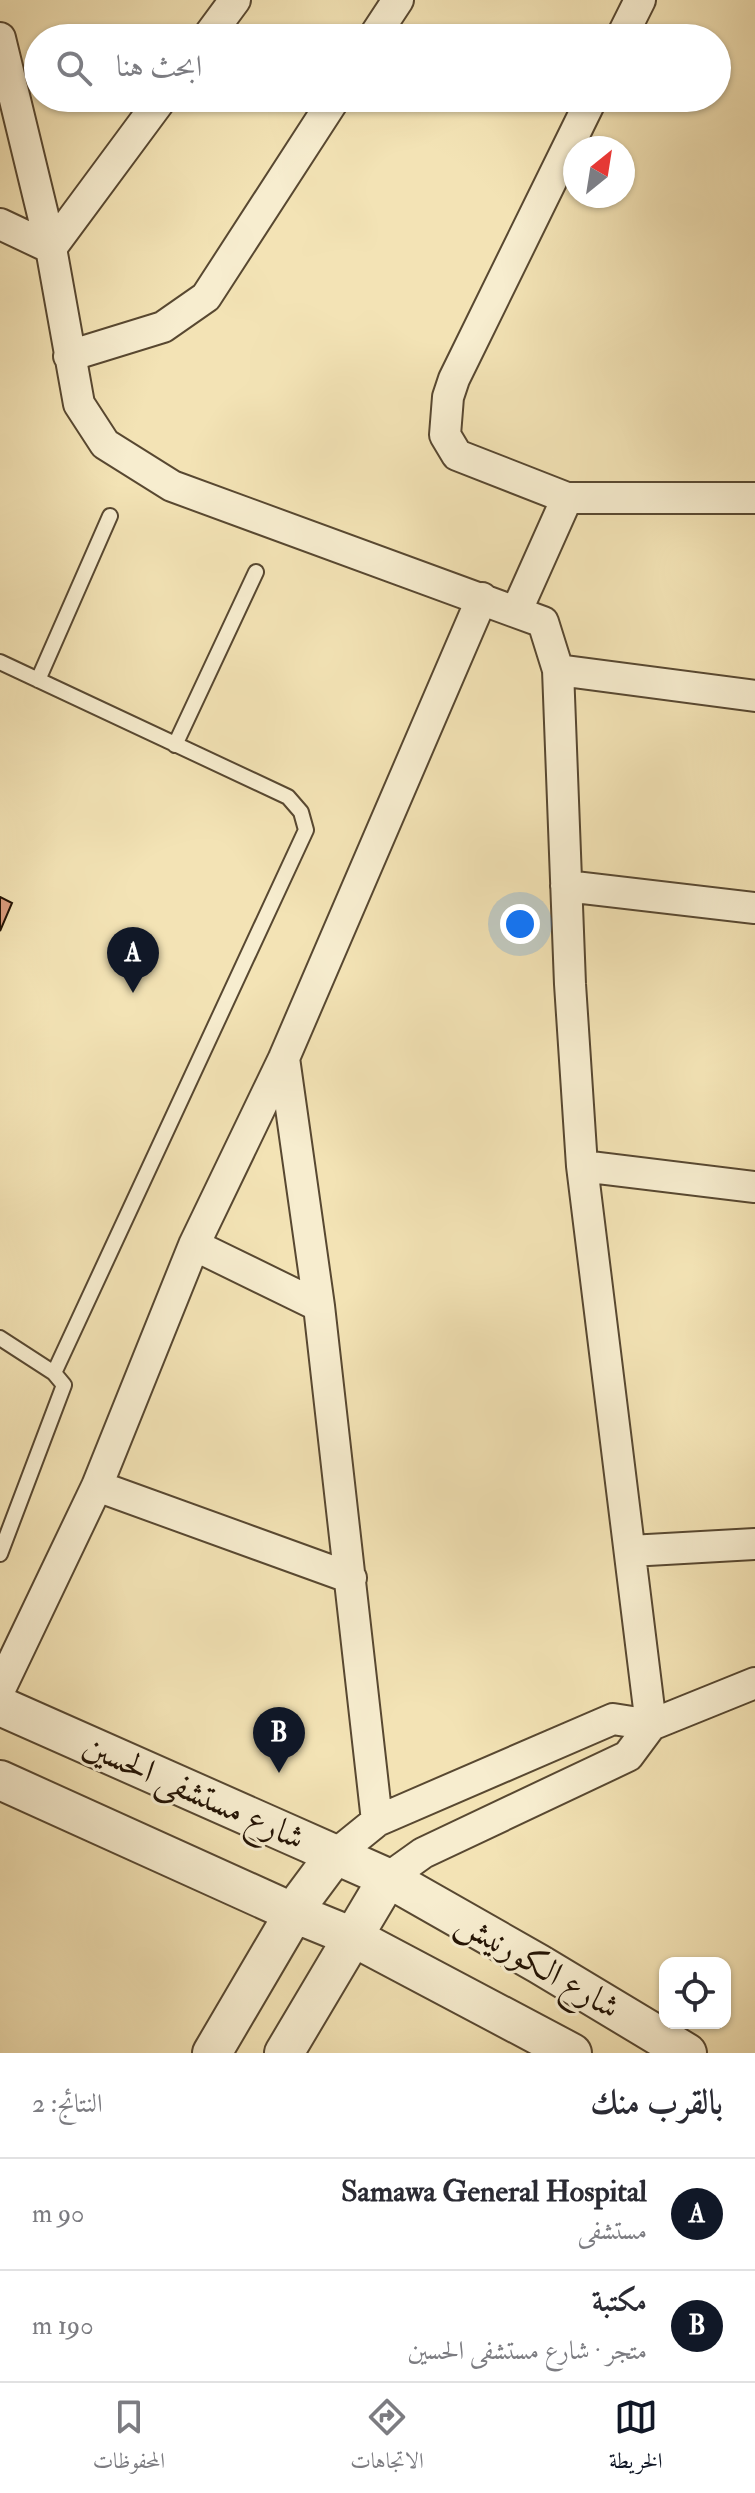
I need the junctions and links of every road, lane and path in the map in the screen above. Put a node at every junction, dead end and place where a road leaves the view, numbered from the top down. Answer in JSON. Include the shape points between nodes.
{"nodes":[{"id":1,"x":235,"y":0,"type":"edge"},
{"id":2,"x":398,"y":0,"type":"edge"},
{"id":3,"x":640,"y":0,"type":"edge"},
{"id":4,"x":217,"y":24,"type":"edge"},
{"id":5,"x":382,"y":24,"type":"edge"},
{"id":6,"x":628,"y":24,"type":"edge"},
{"id":7,"x":0,"y":38,"type":"edge"},
{"id":8,"x":152,"y":112,"type":"edge"},
{"id":9,"x":326,"y":112,"type":"edge"},
{"id":10,"x":585,"y":112,"type":"edge"},
{"id":11,"x":0,"y":224,"type":"edge"},
{"id":12,"x":51,"y":248,"type":"junction"},
{"id":13,"x":69,"y":356,"type":"junction"},
{"id":14,"x":567,"y":498,"type":"junction"},
{"id":15,"x":755,"y":498,"type":"edge"},
{"id":16,"x":110,"y":516,"type":"dead end"},
{"id":17,"x":256,"y":572,"type":"dead end"},
{"id":18,"x":482,"y":598,"type":"junction"},
{"id":19,"x":516,"y":612,"type":"junction"},
{"id":20,"x":0,"y":662,"type":"edge"},
{"id":21,"x":558,"y":670,"type":"junction"},
{"id":22,"x":38,"y":680,"type":"junction"},
{"id":23,"x":755,"y":696,"type":"edge"},
{"id":24,"x":175,"y":745,"type":"junction"},
{"id":25,"x":566,"y":886,"type":"junction"},
{"id":26,"x":755,"y":908,"type":"edge"},
{"id":27,"x":284,"y":1058,"type":"junction"},
{"id":28,"x":582,"y":1166,"type":"junction"},
{"id":29,"x":755,"y":1187,"type":"edge"},
{"id":30,"x":194,"y":1245,"type":"junction"},
{"id":31,"x":319,"y":1306,"type":"junction"},
{"id":32,"x":0,"y":1338,"type":"edge"},
{"id":33,"x":54,"y":1373,"type":"junction"},
{"id":34,"x":97,"y":1486,"type":"junction"},
{"id":35,"x":755,"y":1544,"type":"edge"},
{"id":36,"x":630,"y":1551,"type":"junction"},
{"id":37,"x":0,"y":1554,"type":"edge"},
{"id":38,"x":351,"y":1578,"type":"junction"},
{"id":39,"x":755,"y":1683,"type":"edge"},
{"id":40,"x":0,"y":1689,"type":"edge"},
{"id":41,"x":0,"y":1706,"type":"edge"},
{"id":42,"x":651,"y":1725,"type":"junction"},
{"id":43,"x":0,"y":1780,"type":"edge"},
{"id":44,"x":377,"y":1821,"type":"junction"},
{"id":45,"x":335,"y":1855,"type":"junction"},
{"id":46,"x":388,"y":1878,"type":"junction"},
{"id":47,"x":294,"y":1913,"type":"junction"},
{"id":48,"x":353,"y":1937,"type":"junction"},
{"id":49,"x":212,"y":2053,"type":"edge"},
{"id":50,"x":284,"y":2053,"type":"edge"},
{"id":51,"x":572,"y":2053,"type":"edge"},
{"id":52,"x":687,"y":2053,"type":"edge"}],
"edges":[{"from":1,"to":4,"type":"street"},
{"from":2,"to":5,"type":"street"},
{"from":3,"to":6,"type":"street"},
{"from":7,"to":12,"type":"street"},
{"from":8,"to":12,"type":"street"},
{"from":9,"to":13,"type":"street","via":[[206,297],[163,327]]},
{"from":10,"to":14,"type":"street","via":[[454,379],[445,416],[445,435],[457,455]]},
{"from":11,"to":12,"type":"street"},
{"from":12,"to":13,"type":"street"},
{"from":13,"to":18,"type":"street","via":[[79,404],[105,444],[172,486]]},
{"from":14,"to":15,"type":"street"},
{"from":14,"to":19,"type":"street"},
{"from":16,"to":22,"type":"lane"},
{"from":17,"to":24,"type":"lane"},
{"from":18,"to":19,"type":"street"},
{"from":18,"to":27,"type":"street"},
{"from":19,"to":21,"type":"street","via":[[543,622]]},
{"from":20,"to":22,"type":"lane"},
{"from":21,"to":23,"type":"street"},
{"from":21,"to":25,"type":"street"},
{"from":22,"to":24,"type":"lane"},
{"from":24,"to":33,"type":"lane","via":[[288,797],[301,812],[306,830]]},
{"from":25,"to":26,"type":"street"},
{"from":25,"to":28,"type":"street"},
{"from":27,"to":30,"type":"street"},
{"from":27,"to":31,"type":"street"},
{"from":28,"to":29,"type":"street"},
{"from":28,"to":36,"type":"street"},
{"from":30,"to":31,"type":"street"},
{"from":30,"to":34,"type":"street"},
{"from":31,"to":38,"type":"street"},
{"from":32,"to":33,"type":"lane"},
{"from":33,"to":37,"type":"lane","via":[[64,1385]]},
{"from":34,"to":38,"type":"street"},
{"from":34,"to":40,"type":"street"},
{"from":35,"to":36,"type":"street"},
{"from":36,"to":42,"type":"street"},
{"from":38,"to":44,"type":"street"},
{"from":39,"to":42,"type":"street"},
{"from":41,"to":45,"type":"street","name":"شارع مستشفى الحسين"},
{"from":42,"to":44,"type":"street","via":[[613,1719]]},
{"from":42,"to":46,"type":"street","via":[[628,1756],[423,1853]]},
{"from":43,"to":47,"type":"street","name":"شارع الكورنيش"},
{"from":44,"to":45,"type":"street"},
{"from":45,"to":46,"type":"street","name":"شارع مستشفى الحسين"},
{"from":45,"to":47,"type":"street"},
{"from":46,"to":48,"type":"street"},
{"from":46,"to":52,"type":"street","name":"شارع الكورنيش"},
{"from":47,"to":48,"type":"street","name":"شارع الكورنيش"},
{"from":47,"to":49,"type":"street"},
{"from":48,"to":50,"type":"street"},
{"from":48,"to":51,"type":"street","name":"شارع الكورنيش"}]}
